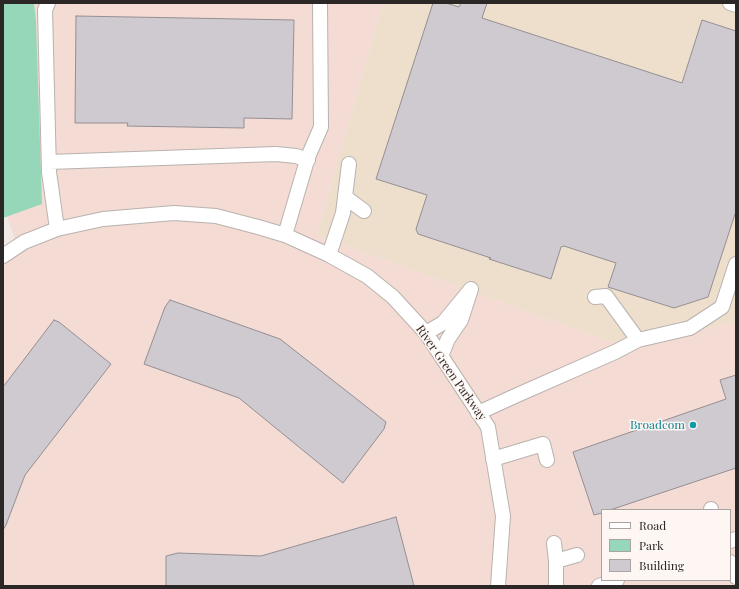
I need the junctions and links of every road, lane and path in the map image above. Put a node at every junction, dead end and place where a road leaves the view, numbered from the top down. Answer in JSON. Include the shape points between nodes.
{"nodes":[{"id":1,"x":48,"y":3,"type":"edge"},
{"id":2,"x":320,"y":3,"type":"edge"},
{"id":3,"x":730,"y":3,"type":"edge"},
{"id":4,"x":736,"y":5,"type":"edge"},
{"id":5,"x":308,"y":160,"type":"junction"},
{"id":6,"x":49,"y":162,"type":"junction"},
{"id":7,"x":349,"y":164,"type":"dead end"},
{"id":8,"x":345,"y":196,"type":"junction"},
{"id":9,"x":364,"y":211,"type":"dead end"},
{"id":10,"x":57,"y":230,"type":"junction"},
{"id":11,"x":285,"y":235,"type":"junction"},
{"id":12,"x":329,"y":254,"type":"junction"},
{"id":13,"x":3,"y":256,"type":"edge"},
{"id":14,"x":736,"y":264,"type":"edge"},
{"id":15,"x":595,"y":297,"type":"dead end"},
{"id":16,"x":426,"y":333,"type":"junction"},
{"id":17,"x":638,"y":340,"type":"junction"},
{"id":18,"x":441,"y":356,"type":"junction"},
{"id":19,"x":478,"y":413,"type":"junction"},
{"id":20,"x":493,"y":459,"type":"junction"},
{"id":21,"x":547,"y":460,"type":"dead end"},
{"id":22,"x":554,"y":543,"type":"dead end"},
{"id":23,"x":577,"y":554,"type":"dead end"},
{"id":24,"x":556,"y":561,"type":"junction"},
{"id":25,"x":731,"y":564,"type":"edge"},
{"id":26,"x":736,"y":577,"type":"edge"},
{"id":27,"x":613,"y":581,"type":"edge"},
{"id":28,"x":498,"y":586,"type":"edge"},
{"id":29,"x":556,"y":586,"type":"edge"},
{"id":30,"x":599,"y":586,"type":"edge"}],
"edges":[{"from":1,"to":6,"type":"street","via":[[45,10]]},
{"from":2,"to":5,"type":"street","via":[[321,127]]},
{"from":3,"to":4,"type":"street"},
{"from":5,"to":6,"type":"street","via":[[276,154]]},
{"from":5,"to":11,"type":"street"},
{"from":6,"to":10,"type":"street"},
{"from":7,"to":8,"type":"street"},
{"from":8,"to":9,"type":"street"},
{"from":8,"to":12,"type":"street","via":[[344,213]]},
{"from":10,"to":11,"type":"street","name":"River Green Parkway","via":[[103,219],[174,213],[216,216]]},
{"from":10,"to":13,"type":"street","name":"River Green Parkway","via":[[24,242]]},
{"from":11,"to":12,"type":"street","name":"River Green Parkway"},
{"from":12,"to":16,"type":"street","name":"River Green Parkway","via":[[367,276],[393,297]]},
{"from":14,"to":17,"type":"street","via":[[722,307],[690,328]]},
{"from":15,"to":17,"type":"street","via":[[606,296]]},
{"from":16,"to":18,"type":"street","name":"River Green Parkway"},
{"from":16,"to":18,"type":"street","via":[[443,323],[472,289],[461,320],[448,339]]},
{"from":17,"to":19,"type":"street"},
{"from":18,"to":19,"type":"street","name":"River Green Parkway"},
{"from":19,"to":20,"type":"street","name":"River Green Parkway","via":[[488,427]]},
{"from":20,"to":21,"type":"street","via":[[542,444]]},
{"from":20,"to":28,"type":"street","name":"River Green Parkway","via":[[503,516]]},
{"from":22,"to":24,"type":"street"},
{"from":23,"to":24,"type":"street"},
{"from":24,"to":29,"type":"street"},
{"from":25,"to":26,"type":"street"},
{"from":27,"to":30,"type":"street"}]}
